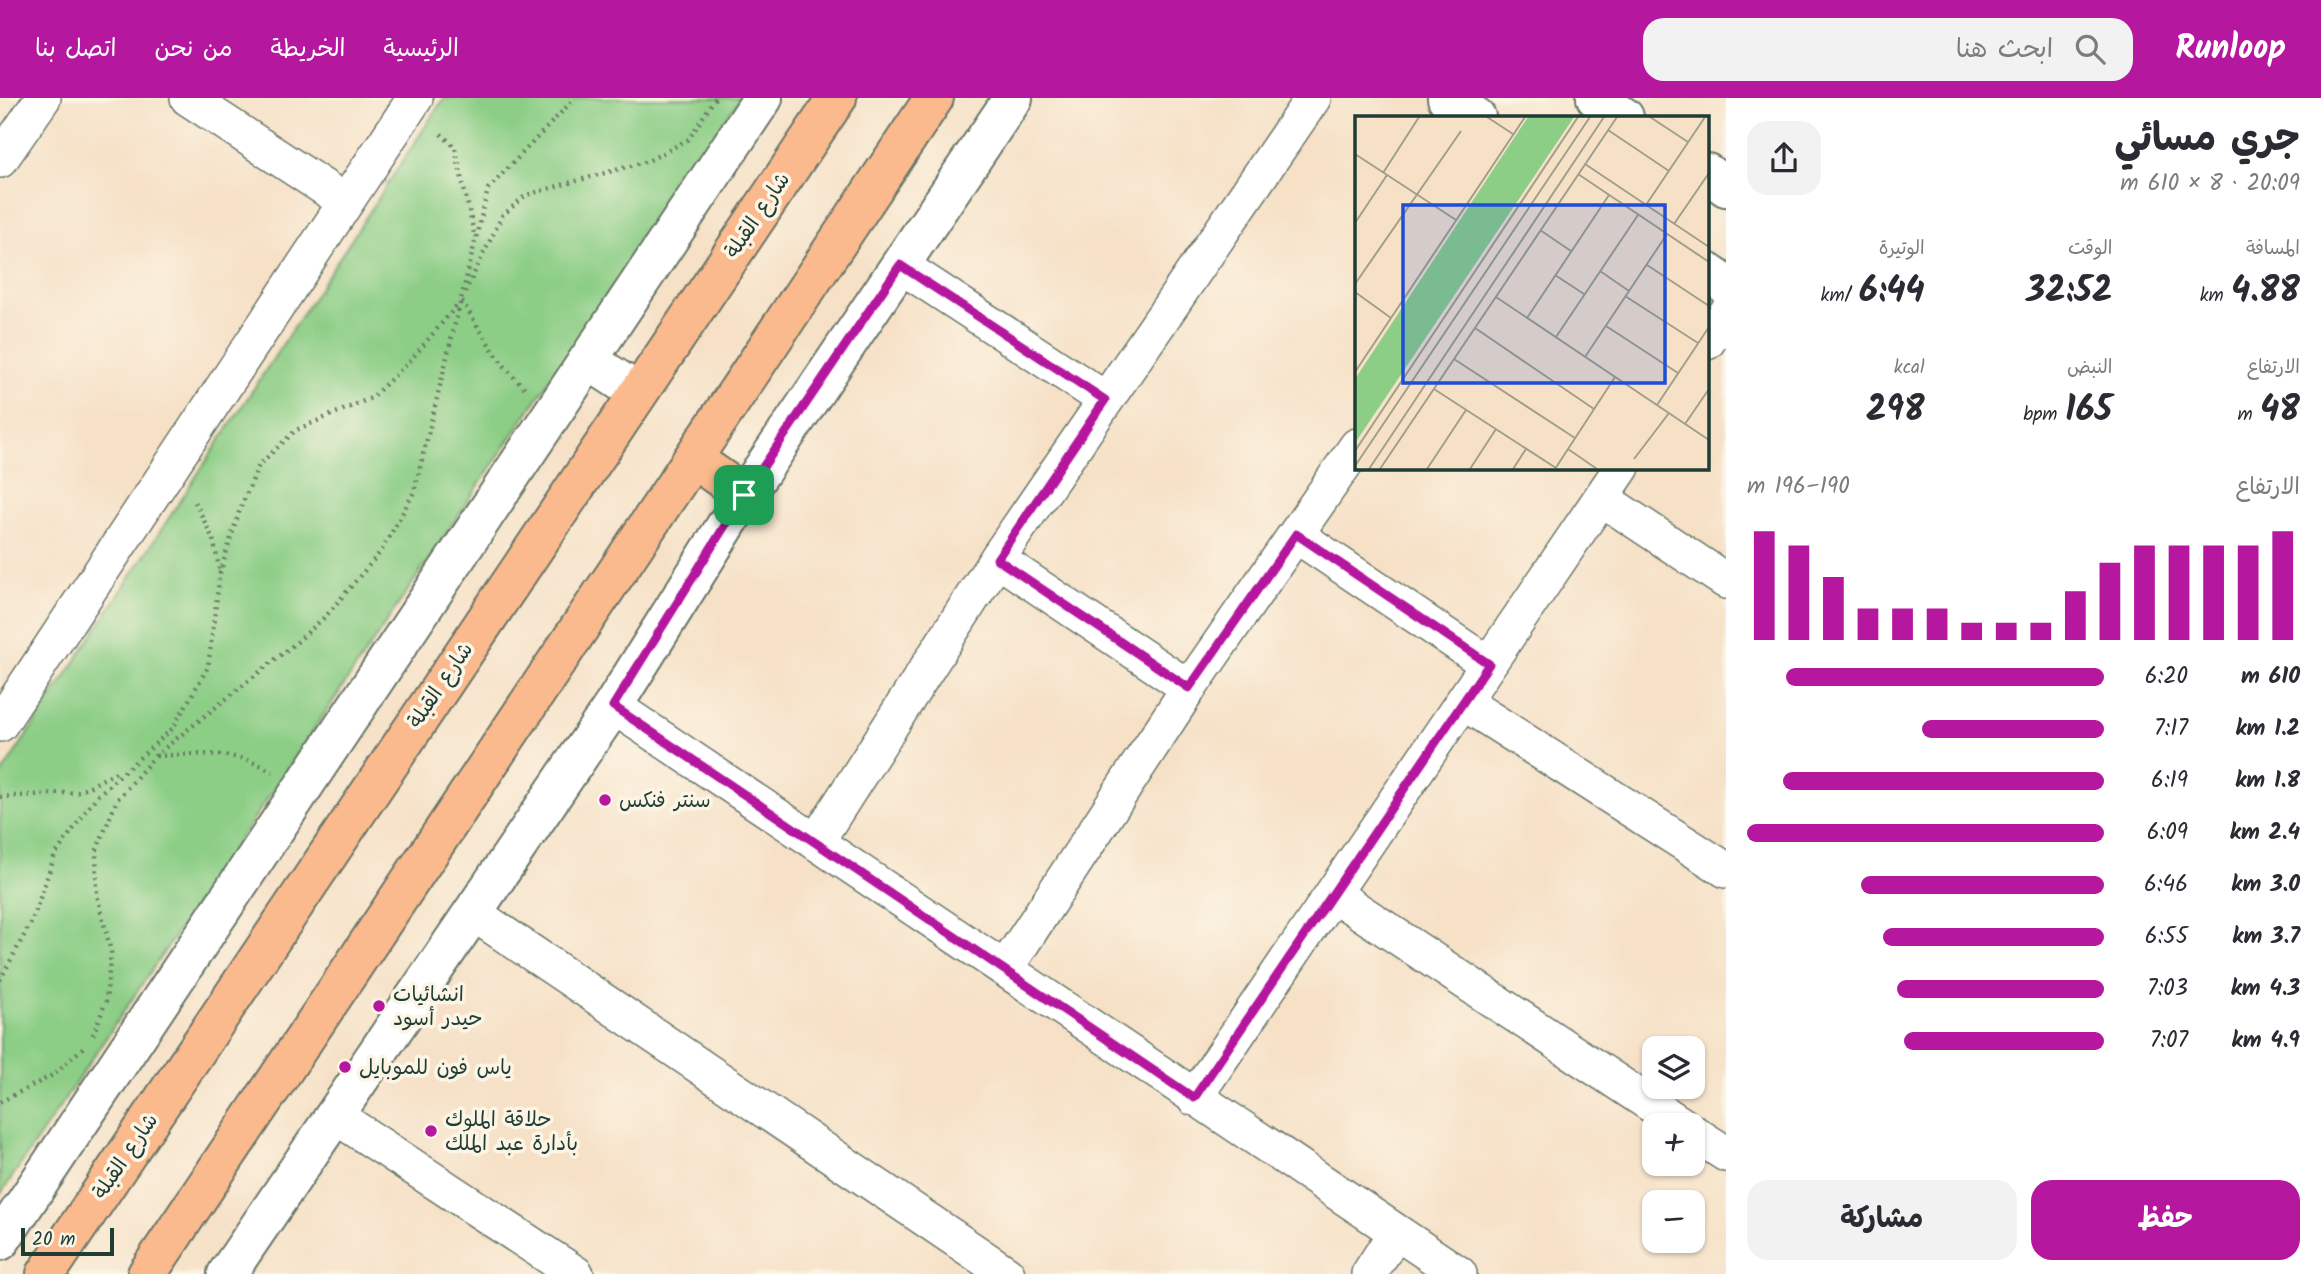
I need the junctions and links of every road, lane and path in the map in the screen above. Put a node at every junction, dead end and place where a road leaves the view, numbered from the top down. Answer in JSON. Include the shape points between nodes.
{"nodes":[{"id":1,"x":43,"y":98,"type":"edge"},
{"id":2,"x":188,"y":98,"type":"edge"},
{"id":3,"x":415,"y":98,"type":"edge"},
{"id":4,"x":575,"y":98,"type":"edge"},
{"id":5,"x":715,"y":98,"type":"edge"},
{"id":6,"x":763,"y":98,"type":"edge"},
{"id":7,"x":836,"y":98,"type":"edge"},
{"id":8,"x":934,"y":98,"type":"edge"},
{"id":9,"x":1013,"y":98,"type":"edge"},
{"id":10,"x":1313,"y":98,"type":"edge"},
{"id":11,"x":1447,"y":98,"type":"edge"},
{"id":12,"x":1474,"y":116,"type":"edge"},
{"id":13,"x":441,"y":134,"type":"dead end"},
{"id":14,"x":0,"y":160,"type":"edge"},
{"id":15,"x":1708,"y":174,"type":"edge"},
{"id":16,"x":1726,"y":187,"type":"edge"},
{"id":17,"x":346,"y":202,"type":"junction"},
{"id":18,"x":475,"y":239,"type":"junction"},
{"id":19,"x":900,"y":265,"type":"junction"},
{"id":20,"x":1708,"y":273,"type":"edge"},
{"id":21,"x":1726,"y":285,"type":"edge"},
{"id":22,"x":461,"y":300,"type":"junction"},
{"id":23,"x":1726,"y":314,"type":"edge"},
{"id":24,"x":1708,"y":341,"type":"edge"},
{"id":25,"x":588,"y":360,"type":"junction"},
{"id":26,"x":637,"y":392,"type":"junction"},
{"id":27,"x":1105,"y":400,"type":"junction"},
{"id":28,"x":552,"y":412,"type":"junction"},
{"id":29,"x":1355,"y":449,"type":"edge"},
{"id":30,"x":693,"y":459,"type":"junction"},
{"id":31,"x":1621,"y":469,"type":"edge"},
{"id":32,"x":744,"y":495,"type":"junction"},
{"id":33,"x":1601,"y":498,"type":"junction"},
{"id":34,"x":195,"y":502,"type":"dead end"},
{"id":35,"x":1296,"y":534,"type":"junction"},
{"id":36,"x":997,"y":559,"type":"junction"},
{"id":37,"x":220,"y":573,"type":"junction"},
{"id":38,"x":1726,"y":581,"type":"edge"},
{"id":39,"x":1489,"y":664,"type":"junction"},
{"id":40,"x":1189,"y":688,"type":"junction"},
{"id":41,"x":1462,"y":702,"type":"junction"},
{"id":42,"x":613,"y":706,"type":"junction"},
{"id":43,"x":0,"y":724,"type":"edge"},
{"id":44,"x":155,"y":756,"type":"junction"},
{"id":45,"x":127,"y":767,"type":"junction"},
{"id":46,"x":301,"y":789,"type":"junction"},
{"id":47,"x":0,"y":797,"type":"edge"},
{"id":48,"x":817,"y":842,"type":"junction"},
{"id":49,"x":1726,"y":870,"type":"edge"},
{"id":50,"x":1332,"y":894,"type":"junction"},
{"id":51,"x":473,"y":913,"type":"junction"},
{"id":52,"x":1005,"y":969,"type":"junction"},
{"id":53,"x":0,"y":980,"type":"edge"},
{"id":54,"x":1194,"y":1098,"type":"junction"},
{"id":55,"x":0,"y":1102,"type":"edge"},
{"id":56,"x":1664,"y":1113,"type":"edge"},
{"id":57,"x":337,"y":1117,"type":"junction"},
{"id":58,"x":1705,"y":1140,"type":"edge"},
{"id":59,"x":1726,"y":1154,"type":"edge"},
{"id":60,"x":1396,"y":1232,"type":"junction"},
{"id":61,"x":0,"y":1241,"type":"edge"},
{"id":62,"x":46,"y":1274,"type":"edge"},
{"id":63,"x":147,"y":1274,"type":"edge"},
{"id":64,"x":228,"y":1274,"type":"edge"},
{"id":65,"x":576,"y":1274,"type":"edge"},
{"id":66,"x":1007,"y":1274,"type":"edge"},
{"id":67,"x":1369,"y":1274,"type":"edge"},
{"id":68,"x":1459,"y":1274,"type":"edge"}],
"edges":[{"from":1,"to":14,"type":"street"},
{"from":2,"to":17,"type":"street"},
{"from":3,"to":17,"type":"street"},
{"from":4,"to":18,"type":"path","via":[[488,190]]},
{"from":5,"to":22,"type":"path","via":[[689,139],[648,160],[526,195],[502,216]]},
{"from":6,"to":25,"type":"street"},
{"from":7,"to":26,"type":"main road","name":"شارع القبلة"},
{"from":8,"to":30,"type":"main road"},
{"from":9,"to":19,"type":"street"},
{"from":10,"to":27,"type":"street"},
{"from":11,"to":12,"type":"street"},
{"from":13,"to":18,"type":"path","via":[[455,147]]},
{"from":15,"to":16,"type":"street"},
{"from":17,"to":43,"type":"street"},
{"from":18,"to":22,"type":"path"},
{"from":19,"to":27,"type":"street"},
{"from":19,"to":32,"type":"street"},
{"from":20,"to":21,"type":"street"},
{"from":22,"to":28,"type":"path","via":[[514,379]]},
{"from":22,"to":37,"type":"path","via":[[409,362],[371,398],[296,430],[259,465]]},
{"from":22,"to":44,"type":"path","via":[[414,492],[382,550],[297,642]]},
{"from":23,"to":24,"type":"street"},
{"from":25,"to":26,"type":"street"},
{"from":25,"to":28,"type":"street"},
{"from":26,"to":62,"type":"main road","name":"شارع القبلة"},
{"from":27,"to":36,"type":"street"},
{"from":28,"to":46,"type":"street"},
{"from":29,"to":35,"type":"street"},
{"from":30,"to":32,"type":"main road"},
{"from":30,"to":63,"type":"main road"},
{"from":31,"to":33,"type":"street"},
{"from":32,"to":42,"type":"street"},
{"from":33,"to":38,"type":"street"},
{"from":33,"to":39,"type":"street"},
{"from":34,"to":37,"type":"path","via":[[213,539]]},
{"from":35,"to":39,"type":"street"},
{"from":35,"to":40,"type":"street"},
{"from":36,"to":40,"type":"street"},
{"from":36,"to":48,"type":"street"},
{"from":37,"to":45,"type":"path","via":[[208,667],[173,729]]},
{"from":39,"to":41,"type":"street"},
{"from":40,"to":52,"type":"street"},
{"from":41,"to":49,"type":"street"},
{"from":41,"to":50,"type":"street"},
{"from":42,"to":48,"type":"street"},
{"from":42,"to":51,"type":"street"},
{"from":44,"to":46,"type":"path","via":[[228,754],[257,762]]},
{"from":44,"to":55,"type":"path","via":[[117,800],[96,852],[97,895],[111,952],[106,1001],[90,1042],[53,1074]]},
{"from":45,"to":47,"type":"path","via":[[79,792]]},
{"from":45,"to":53,"type":"path","via":[[96,797],[55,855],[32,921]]},
{"from":46,"to":61,"type":"street"},
{"from":48,"to":52,"type":"street"},
{"from":50,"to":54,"type":"street"},
{"from":50,"to":56,"type":"street"},
{"from":51,"to":57,"type":"street"},
{"from":51,"to":66,"type":"street"},
{"from":52,"to":54,"type":"street"},
{"from":54,"to":60,"type":"street"},
{"from":57,"to":64,"type":"street"},
{"from":57,"to":65,"type":"street"},
{"from":58,"to":59,"type":"street"},
{"from":60,"to":67,"type":"street"},
{"from":60,"to":68,"type":"street"}]}
